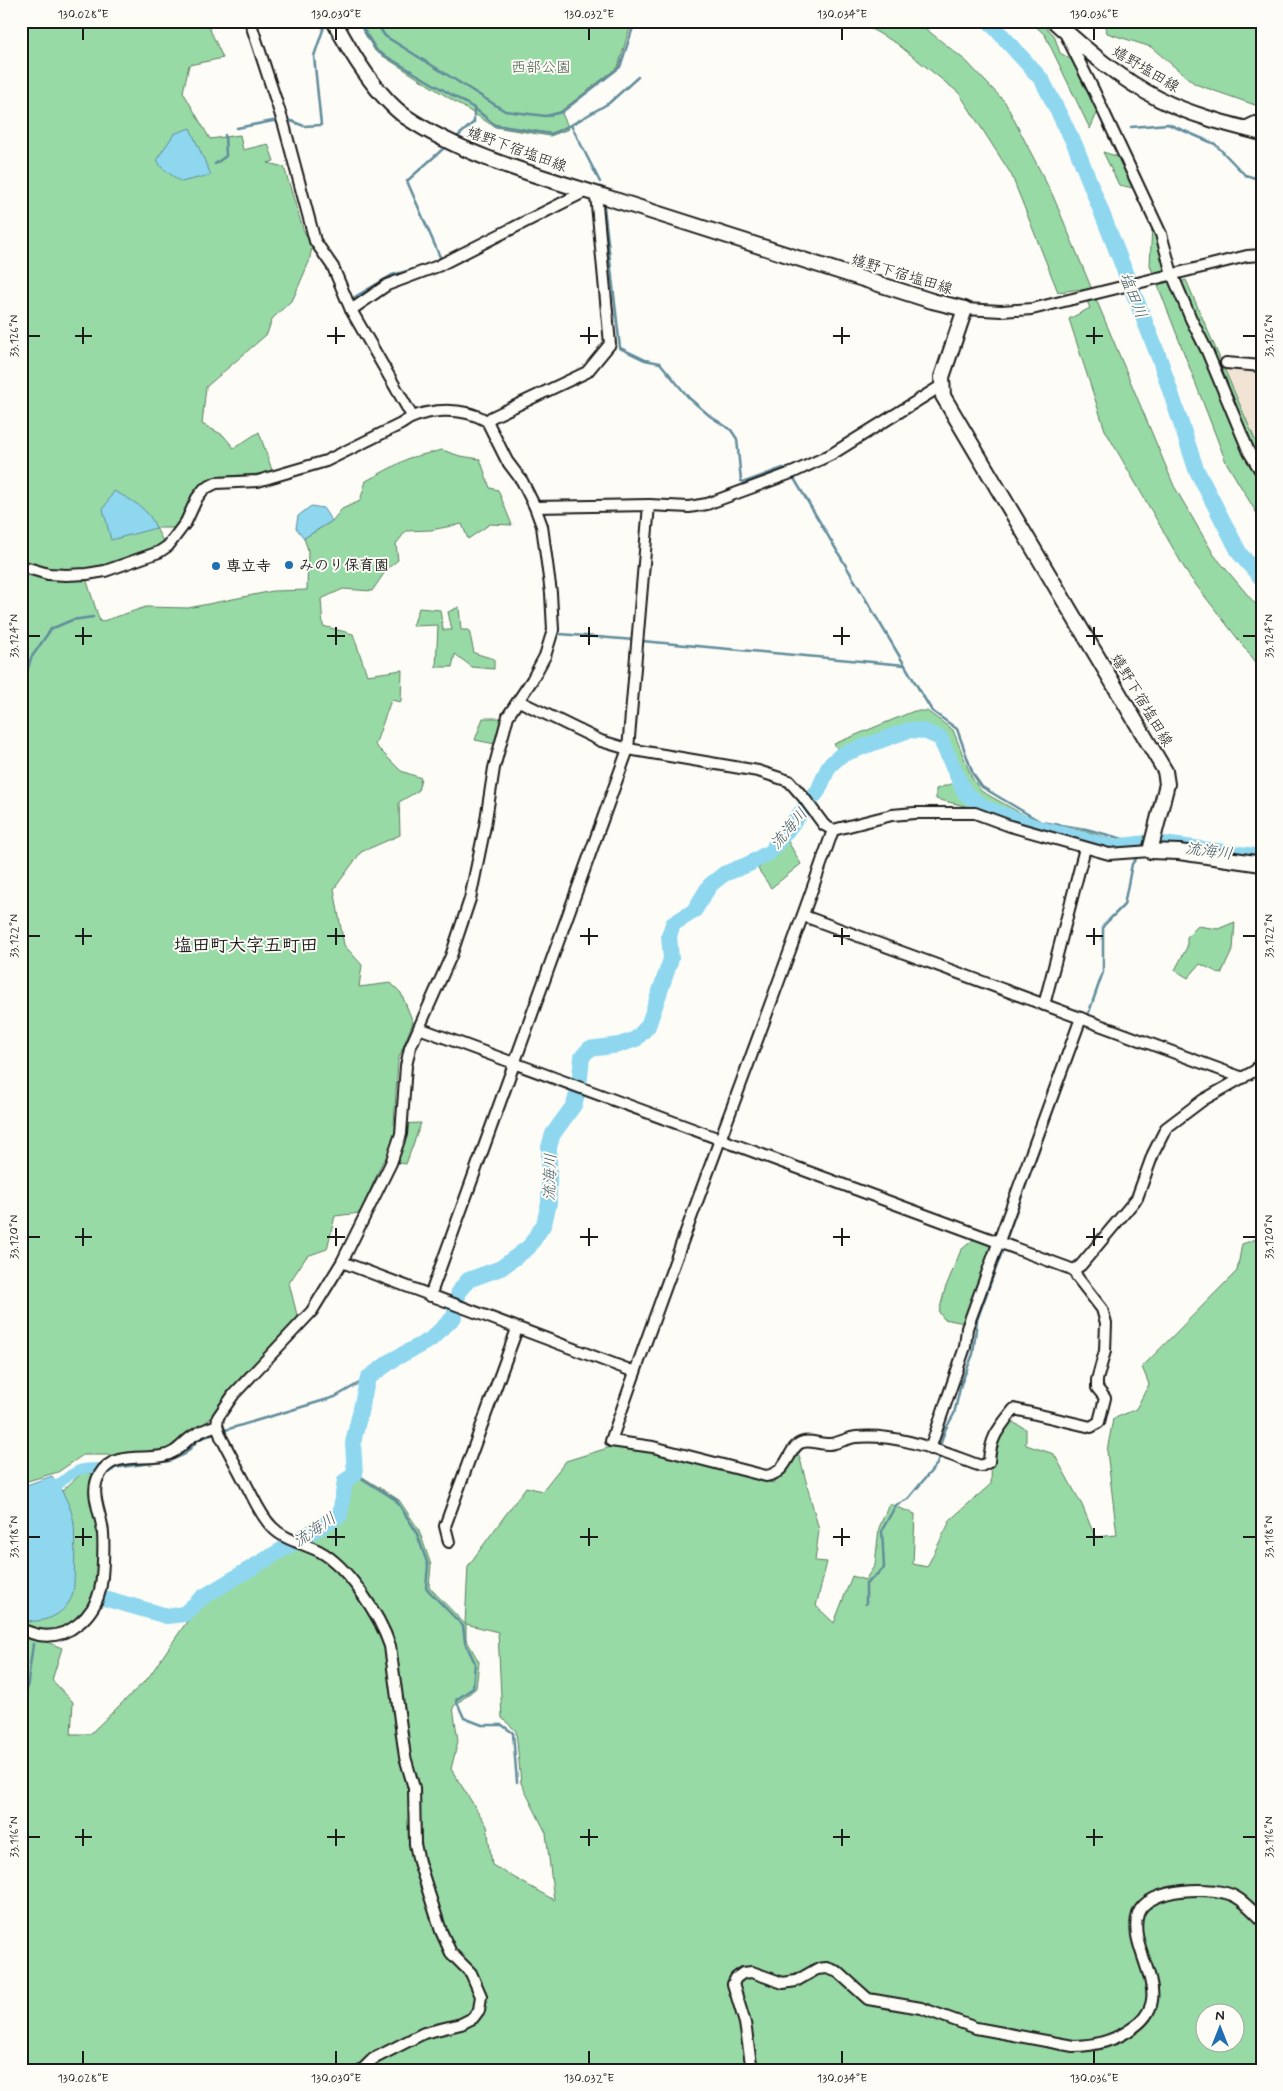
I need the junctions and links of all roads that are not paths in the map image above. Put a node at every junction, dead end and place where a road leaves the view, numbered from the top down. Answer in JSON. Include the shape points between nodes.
{"nodes":[{"id":1,"x":250,"y":21,"type":"edge"},
{"id":2,"x":334,"y":21,"type":"edge"},
{"id":3,"x":1058,"y":26,"type":"edge"},
{"id":4,"x":1262,"y":122,"type":"edge"},
{"id":5,"x":1243,"y":128,"type":"junction"},
{"id":6,"x":1262,"y":133,"type":"edge"},
{"id":7,"x":591,"y":192,"type":"junction"},
{"id":8,"x":1262,"y":255,"type":"edge"},
{"id":9,"x":1172,"y":274,"type":"junction"},
{"id":10,"x":965,"y":309,"type":"junction"},
{"id":11,"x":350,"y":310,"type":"junction"},
{"id":12,"x":1226,"y":363,"type":"dead end"},
{"id":13,"x":1262,"y":366,"type":"edge"},
{"id":14,"x":941,"y":386,"type":"junction"},
{"id":15,"x":412,"y":416,"type":"junction"},
{"id":16,"x":487,"y":421,"type":"junction"},
{"id":17,"x":1262,"y":473,"type":"edge"},
{"id":18,"x":649,"y":505,"type":"junction"},
{"id":19,"x":535,"y":507,"type":"junction"},
{"id":20,"x":21,"y":566,"type":"edge"},
{"id":21,"x":519,"y":701,"type":"junction"},
{"id":22,"x":628,"y":749,"type":"junction"},
{"id":23,"x":833,"y":830,"type":"junction"},
{"id":24,"x":1085,"y":848,"type":"junction"},
{"id":25,"x":1150,"y":851,"type":"junction"},
{"id":26,"x":1262,"y":864,"type":"edge"},
{"id":27,"x":804,"y":916,"type":"junction"},
{"id":28,"x":1044,"y":1005,"type":"junction"},
{"id":29,"x":1081,"y":1018,"type":"junction"},
{"id":30,"x":419,"y":1028,"type":"junction"},
{"id":31,"x":1262,"y":1062,"type":"edge"},
{"id":32,"x":515,"y":1063,"type":"junction"},
{"id":33,"x":1243,"y":1078,"type":"junction"},
{"id":34,"x":721,"y":1138,"type":"junction"},
{"id":35,"x":998,"y":1241,"type":"junction"},
{"id":36,"x":342,"y":1262,"type":"junction"},
{"id":37,"x":1074,"y":1270,"type":"junction"},
{"id":38,"x":430,"y":1296,"type":"junction"},
{"id":39,"x":517,"y":1329,"type":"junction"},
{"id":40,"x":635,"y":1372,"type":"junction"},
{"id":41,"x":218,"y":1425,"type":"junction"},
{"id":42,"x":930,"y":1448,"type":"junction"},
{"id":43,"x":449,"y":1542,"type":"dead end"},
{"id":44,"x":21,"y":1630,"type":"edge"},
{"id":45,"x":1262,"y":1920,"type":"edge"},
{"id":46,"x":362,"y":2070,"type":"edge"},
{"id":47,"x":752,"y":2070,"type":"edge"}],
"edges":[{"from":1,"to":11,"type":"street","via":[[284,125],[315,241],[333,267]]},
{"from":2,"to":7,"type":"main road","name":"嬉野下宿塩田線","via":[[375,86],[405,116],[447,141]]},
{"from":3,"to":5,"type":"main road","name":"嬉野塩田線","via":[[1114,72],[1159,99]]},
{"from":3,"to":9,"type":"street","via":[[1094,91],[1161,234]]},
{"from":4,"to":5,"type":"street"},
{"from":5,"to":6,"type":"main road","name":"嬉野塩田線"},
{"from":7,"to":10,"type":"main road","name":"嬉野下宿塩田線"},
{"from":7,"to":11,"type":"street","via":[[438,266],[387,285]]},
{"from":7,"to":16,"type":"street","via":[[610,344],[587,372]]},
{"from":8,"to":9,"type":"street"},
{"from":9,"to":10,"type":"street","via":[[1032,309]]},
{"from":9,"to":17,"type":"street","via":[[1248,452]]},
{"from":10,"to":14,"type":"main road","name":"嬉野下宿塩田線"},
{"from":11,"to":15,"type":"street"},
{"from":12,"to":13,"type":"street"},
{"from":14,"to":18,"type":"street","via":[[832,454],[790,473],[707,504],[689,507]]},
{"from":14,"to":25,"type":"main road","name":"嬉野下宿塩田線","via":[[943,396],[1165,771],[1166,784]]},
{"from":15,"to":16,"type":"street","via":[[449,411]]},
{"from":15,"to":20,"type":"street","via":[[326,461],[258,481],[210,486],[197,498],[186,522],[160,552],[87,574],[48,574]]},
{"from":16,"to":19,"type":"street"},
{"from":18,"to":19,"type":"street"},
{"from":18,"to":22,"type":"street"},
{"from":19,"to":21,"type":"street","via":[[542,526],[552,593],[553,630],[544,656]]},
{"from":21,"to":22,"type":"street","via":[[601,741]]},
{"from":21,"to":30,"type":"street","via":[[508,716],[494,768],[470,899],[451,956]]},
{"from":22,"to":23,"type":"street","via":[[758,771],[789,781],[824,825]]},
{"from":22,"to":32,"type":"street"},
{"from":23,"to":24,"type":"street","via":[[892,815],[975,813]]},
{"from":23,"to":27,"type":"street"},
{"from":24,"to":25,"type":"street","via":[[1109,854]]},
{"from":24,"to":28,"type":"street"},
{"from":25,"to":26,"type":"main road"},
{"from":27,"to":28,"type":"street"},
{"from":27,"to":34,"type":"street"},
{"from":28,"to":29,"type":"street"},
{"from":29,"to":33,"type":"street"},
{"from":29,"to":35,"type":"street"},
{"from":30,"to":32,"type":"street"},
{"from":30,"to":36,"type":"street","via":[[406,1066],[401,1134],[391,1163]]},
{"from":31,"to":33,"type":"street"},
{"from":32,"to":34,"type":"street"},
{"from":32,"to":38,"type":"street"},
{"from":33,"to":37,"type":"street","via":[[1203,1100],[1166,1128],[1137,1198]]},
{"from":34,"to":35,"type":"street"},
{"from":34,"to":40,"type":"street"},
{"from":35,"to":37,"type":"street"},
{"from":35,"to":42,"type":"street"},
{"from":36,"to":38,"type":"street"},
{"from":36,"to":41,"type":"street","via":[[312,1311],[234,1394],[218,1417]]},
{"from":37,"to":42,"type":"street","via":[[1102,1308],[1106,1323],[1105,1351],[1097,1380],[1097,1388],[1105,1398],[1099,1422],[1091,1427],[1014,1409],[994,1434],[989,1462],[981,1466]]},
{"from":38,"to":39,"type":"street"},
{"from":39,"to":40,"type":"street"},
{"from":39,"to":43,"type":"street","via":[[445,1526]]},
{"from":40,"to":42,"type":"street","via":[[611,1441],[653,1447],[766,1476],[775,1475],[796,1446],[804,1442],[829,1444],[855,1437],[895,1437]]},
{"from":41,"to":44,"type":"street","via":[[193,1436],[177,1451],[163,1456],[117,1460],[107,1464],[96,1483],[103,1532],[100,1590],[86,1618],[67,1632],[55,1636],[39,1636]]},
{"from":41,"to":46,"type":"street","via":[[221,1437],[262,1514],[273,1528],[338,1565],[373,1609],[384,1629],[390,1646],[405,1758],[414,1788],[418,1862],[440,1931],[451,1953],[471,1973],[481,1996],[479,2010],[473,2018],[462,2024],[424,2033],[373,2059]]},
{"from":45,"to":47,"type":"street","via":[[1236,1897],[1211,1890],[1179,1891],[1147,1901],[1138,1912],[1136,1928],[1150,1979],[1150,2010],[1128,2031],[1107,2042],[1090,2046],[1073,2046],[976,2028],[921,2008],[868,1999],[838,1972],[827,1968],[783,1983],[752,1972],[742,1972],[733,1984],[745,2023]]}]}
